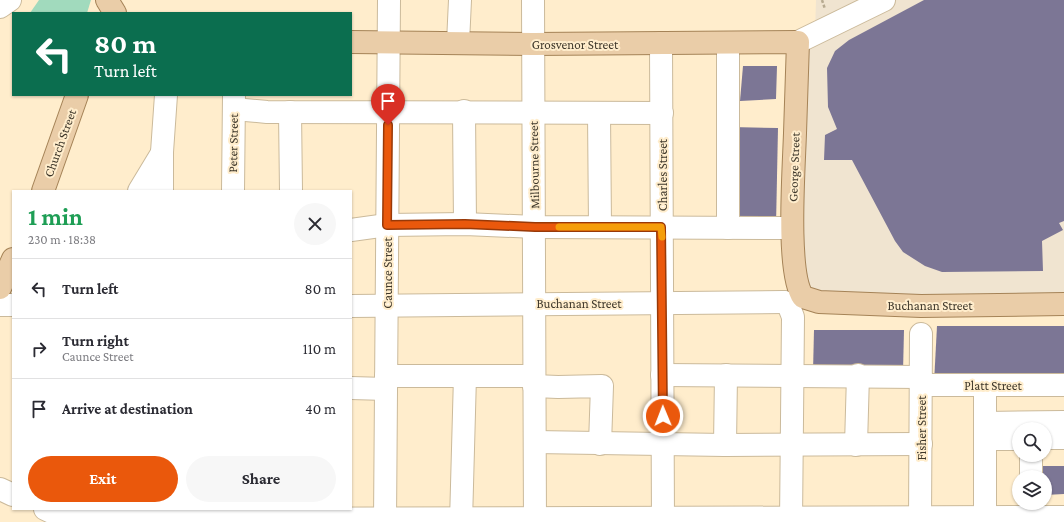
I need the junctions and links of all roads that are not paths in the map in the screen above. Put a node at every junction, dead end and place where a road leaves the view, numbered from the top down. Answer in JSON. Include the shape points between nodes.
{"nodes":[{"id":1,"x":10,"y":0,"type":"edge"},
{"id":2,"x":107,"y":0,"type":"edge"},
{"id":3,"x":389,"y":0,"type":"edge"},
{"id":4,"x":460,"y":0,"type":"edge"},
{"id":5,"x":533,"y":0,"type":"edge"},
{"id":6,"x":884,"y":0,"type":"edge"},
{"id":7,"x":0,"y":7,"type":"edge"},
{"id":8,"x":102,"y":12,"type":"edge"},
{"id":9,"x":114,"y":12,"type":"edge"},
{"id":10,"x":352,"y":42,"type":"edge"},
{"id":11,"x":798,"y":42,"type":"junction"},
{"id":12,"x":388,"y":43,"type":"junction"},
{"id":13,"x":458,"y":43,"type":"junction"},
{"id":14,"x":661,"y":43,"type":"junction"},
{"id":15,"x":728,"y":43,"type":"junction"},
{"id":16,"x":533,"y":44,"type":"junction"},
{"id":17,"x":77,"y":96,"type":"edge"},
{"id":18,"x":166,"y":96,"type":"edge"},
{"id":19,"x":234,"y":102,"type":"edge"},
{"id":20,"x":388,"y":111,"type":"junction"},
{"id":21,"x":290,"y":112,"type":"junction"},
{"id":22,"x":464,"y":112,"type":"junction"},
{"id":23,"x":533,"y":112,"type":"junction"},
{"id":24,"x":599,"y":113,"type":"junction"},
{"id":25,"x":662,"y":113,"type":"junction"},
{"id":26,"x":162,"y":152,"type":"junction"},
{"id":27,"x":43,"y":190,"type":"edge"},
{"id":28,"x":140,"y":190,"type":"edge"},
{"id":29,"x":162,"y":190,"type":"edge"},
{"id":30,"x":233,"y":190,"type":"edge"},
{"id":31,"x":291,"y":190,"type":"edge"},
{"id":32,"x":465,"y":224,"type":"junction"},
{"id":33,"x":387,"y":225,"type":"junction"},
{"id":34,"x":535,"y":227,"type":"junction"},
{"id":35,"x":600,"y":227,"type":"junction"},
{"id":36,"x":661,"y":227,"type":"junction"},
{"id":37,"x":728,"y":228,"type":"junction"},
{"id":38,"x":792,"y":228,"type":"junction"},
{"id":39,"x":352,"y":230,"type":"edge"},
{"id":40,"x":8,"y":260,"type":"edge"},
{"id":41,"x":0,"y":288,"type":"edge"},
{"id":42,"x":793,"y":292,"type":"junction"},
{"id":43,"x":534,"y":303,"type":"junction"},
{"id":44,"x":662,"y":303,"type":"junction"},
{"id":45,"x":12,"y":304,"type":"edge"},
{"id":46,"x":1064,"y":304,"type":"edge"},
{"id":47,"x":0,"y":305,"type":"edge"},
{"id":48,"x":352,"y":306,"type":"edge"},
{"id":49,"x":387,"y":306,"type":"junction"},
{"id":50,"x":921,"y":334,"type":"dead end"},
{"id":51,"x":662,"y":374,"type":"junction"},
{"id":52,"x":726,"y":375,"type":"junction"},
{"id":53,"x":858,"y":375,"type":"junction"},
{"id":54,"x":465,"y":376,"type":"junction"},
{"id":55,"x":791,"y":376,"type":"junction"},
{"id":56,"x":534,"y":381,"type":"junction"},
{"id":57,"x":921,"y":381,"type":"junction"},
{"id":58,"x":386,"y":382,"type":"junction"},
{"id":59,"x":985,"y":385,"type":"junction"},
{"id":60,"x":1064,"y":385,"type":"edge"},
{"id":61,"x":352,"y":388,"type":"edge"},
{"id":62,"x":1064,"y":422,"type":"edge"},
{"id":63,"x":990,"y":431,"type":"junction"},
{"id":64,"x":1012,"y":437,"type":"edge"},
{"id":65,"x":1052,"y":438,"type":"edge"},
{"id":66,"x":1064,"y":438,"type":"edge"},
{"id":67,"x":535,"y":442,"type":"junction"},
{"id":68,"x":600,"y":444,"type":"junction"},
{"id":69,"x":663,"y":444,"type":"junction"},
{"id":70,"x":791,"y":444,"type":"junction"},
{"id":71,"x":921,"y":444,"type":"junction"},
{"id":72,"x":725,"y":445,"type":"junction"},
{"id":73,"x":856,"y":445,"type":"junction"},
{"id":74,"x":0,"y":489,"type":"edge"},
{"id":75,"x":12,"y":495,"type":"edge"},
{"id":76,"x":46,"y":510,"type":"edge"},
{"id":77,"x":303,"y":514,"type":"edge"},
{"id":78,"x":1045,"y":515,"type":"edge"},
{"id":79,"x":235,"y":517,"type":"edge"},
{"id":80,"x":985,"y":517,"type":"junction"},
{"id":81,"x":385,"y":520,"type":"edge"},
{"id":82,"x":461,"y":520,"type":"edge"},
{"id":83,"x":535,"y":520,"type":"edge"},
{"id":84,"x":663,"y":520,"type":"edge"},
{"id":85,"x":724,"y":520,"type":"edge"},
{"id":86,"x":791,"y":520,"type":"edge"},
{"id":87,"x":857,"y":520,"type":"edge"},
{"id":88,"x":920,"y":520,"type":"edge"},
{"id":89,"x":102,"y":521,"type":"edge"}],
"edges":[{"from":1,"to":7,"type":"street"},
{"from":2,"to":8,"type":"main road"},
{"from":2,"to":9,"type":"main road"},
{"from":3,"to":12,"type":"street","name":"Caunce Street"},
{"from":4,"to":13,"type":"street"},
{"from":5,"to":16,"type":"street","name":"Milbourne Street"},
{"from":6,"to":11,"type":"street"},
{"from":10,"to":12,"type":"main road","name":"Grosvenor Street"},
{"from":11,"to":15,"type":"main road","name":"Grosvenor Street"},
{"from":11,"to":38,"type":"main road","name":"George Street"},
{"from":12,"to":13,"type":"main road","name":"Grosvenor Street"},
{"from":12,"to":20,"type":"street","name":"Caunce Street"},
{"from":13,"to":16,"type":"main road","name":"Grosvenor Street"},
{"from":14,"to":15,"type":"main road","name":"Grosvenor Street"},
{"from":14,"to":16,"type":"main road","name":"Grosvenor Street"},
{"from":14,"to":25,"type":"street","name":"Charles Street"},
{"from":15,"to":37,"type":"street"},
{"from":16,"to":23,"type":"street","name":"Milbourne Street"},
{"from":17,"to":27,"type":"main road","name":"Church Street"},
{"from":18,"to":26,"type":"street"},
{"from":19,"to":21,"type":"street"},
{"from":19,"to":30,"type":"street","name":"Peter Street"},
{"from":20,"to":21,"type":"street"},
{"from":20,"to":22,"type":"street"},
{"from":20,"to":33,"type":"street","name":"Caunce Street"},
{"from":21,"to":31,"type":"street"},
{"from":22,"to":23,"type":"street"},
{"from":22,"to":32,"type":"street"},
{"from":23,"to":24,"type":"street"},
{"from":23,"to":34,"type":"street","name":"Milbourne Street"},
{"from":24,"to":25,"type":"street"},
{"from":24,"to":35,"type":"street"},
{"from":25,"to":36,"type":"street","name":"Charles Street"},
{"from":26,"to":28,"type":"street"},
{"from":26,"to":29,"type":"street"},
{"from":32,"to":33,"type":"street"},
{"from":32,"to":34,"type":"street"},
{"from":33,"to":39,"type":"street"},
{"from":33,"to":49,"type":"street","name":"Caunce Street"},
{"from":34,"to":35,"type":"street"},
{"from":34,"to":43,"type":"street","name":"Milbourne Street"},
{"from":35,"to":36,"type":"street"},
{"from":36,"to":37,"type":"street"},
{"from":36,"to":44,"type":"street","name":"Charles Street"},
{"from":37,"to":38,"type":"street"},
{"from":38,"to":42,"type":"main road","name":"George Street"},
{"from":40,"to":41,"type":"main road"},
{"from":42,"to":44,"type":"street","name":"Buchanan Street"},
{"from":42,"to":46,"type":"main road","name":"Buchanan Street","via":[[805,300],[819,302],[921,306]]},
{"from":42,"to":55,"type":"street","name":"George Street","via":[[788,304],[793,317]]},
{"from":43,"to":44,"type":"street","name":"Buchanan Street"},
{"from":43,"to":49,"type":"street","name":"Buchanan Street"},
{"from":43,"to":56,"type":"street","name":"Milbourne Street"},
{"from":44,"to":51,"type":"street","name":"Charles Street"},
{"from":45,"to":47,"type":"street"},
{"from":48,"to":49,"type":"street","name":"Buchanan Street"},
{"from":49,"to":58,"type":"street","name":"Caunce Street"},
{"from":50,"to":57,"type":"street","name":"Fisher Street"},
{"from":51,"to":52,"type":"street","name":"Platt Street"},
{"from":51,"to":69,"type":"street","name":"Charles Street"},
{"from":52,"to":55,"type":"street","name":"Platt Street"},
{"from":52,"to":72,"type":"street"},
{"from":53,"to":55,"type":"street","name":"Platt Street"},
{"from":53,"to":57,"type":"street","name":"Platt Street"},
{"from":53,"to":73,"type":"street"},
{"from":54,"to":56,"type":"street"},
{"from":54,"to":58,"type":"street"},
{"from":54,"to":82,"type":"street"},
{"from":55,"to":70,"type":"street","name":"George Street"},
{"from":56,"to":67,"type":"street","name":"Milbourne Street"},
{"from":56,"to":68,"type":"street","via":[[558,387],[602,386]]},
{"from":57,"to":59,"type":"street","name":"Platt Street"},
{"from":57,"to":71,"type":"street","name":"Fisher Street"},
{"from":58,"to":61,"type":"street"},
{"from":58,"to":81,"type":"street","name":"Caunce Street"},
{"from":59,"to":60,"type":"street","name":"Platt Street"},
{"from":59,"to":63,"type":"street"},
{"from":62,"to":63,"type":"street"},
{"from":63,"to":64,"type":"street"},
{"from":63,"to":80,"type":"street"},
{"from":65,"to":66,"type":"street"},
{"from":67,"to":68,"type":"street"},
{"from":67,"to":83,"type":"street","name":"Milbourne Street"},
{"from":68,"to":69,"type":"street"},
{"from":69,"to":72,"type":"street"},
{"from":69,"to":84,"type":"street","name":"Charles Street"},
{"from":70,"to":72,"type":"street"},
{"from":70,"to":73,"type":"street"},
{"from":70,"to":86,"type":"street","name":"George Street"},
{"from":71,"to":73,"type":"street"},
{"from":71,"to":88,"type":"street","name":"Fisher Street"},
{"from":74,"to":75,"type":"street"},
{"from":76,"to":89,"type":"street","via":[[66,519]]},
{"from":77,"to":79,"type":"street"},
{"from":77,"to":81,"type":"street"},
{"from":78,"to":80,"type":"street"},
{"from":79,"to":89,"type":"street"},
{"from":80,"to":88,"type":"street"},
{"from":81,"to":82,"type":"street"},
{"from":82,"to":83,"type":"street"},
{"from":83,"to":84,"type":"street"},
{"from":84,"to":85,"type":"street"},
{"from":85,"to":86,"type":"street"},
{"from":86,"to":87,"type":"street"},
{"from":87,"to":88,"type":"street"}]}
